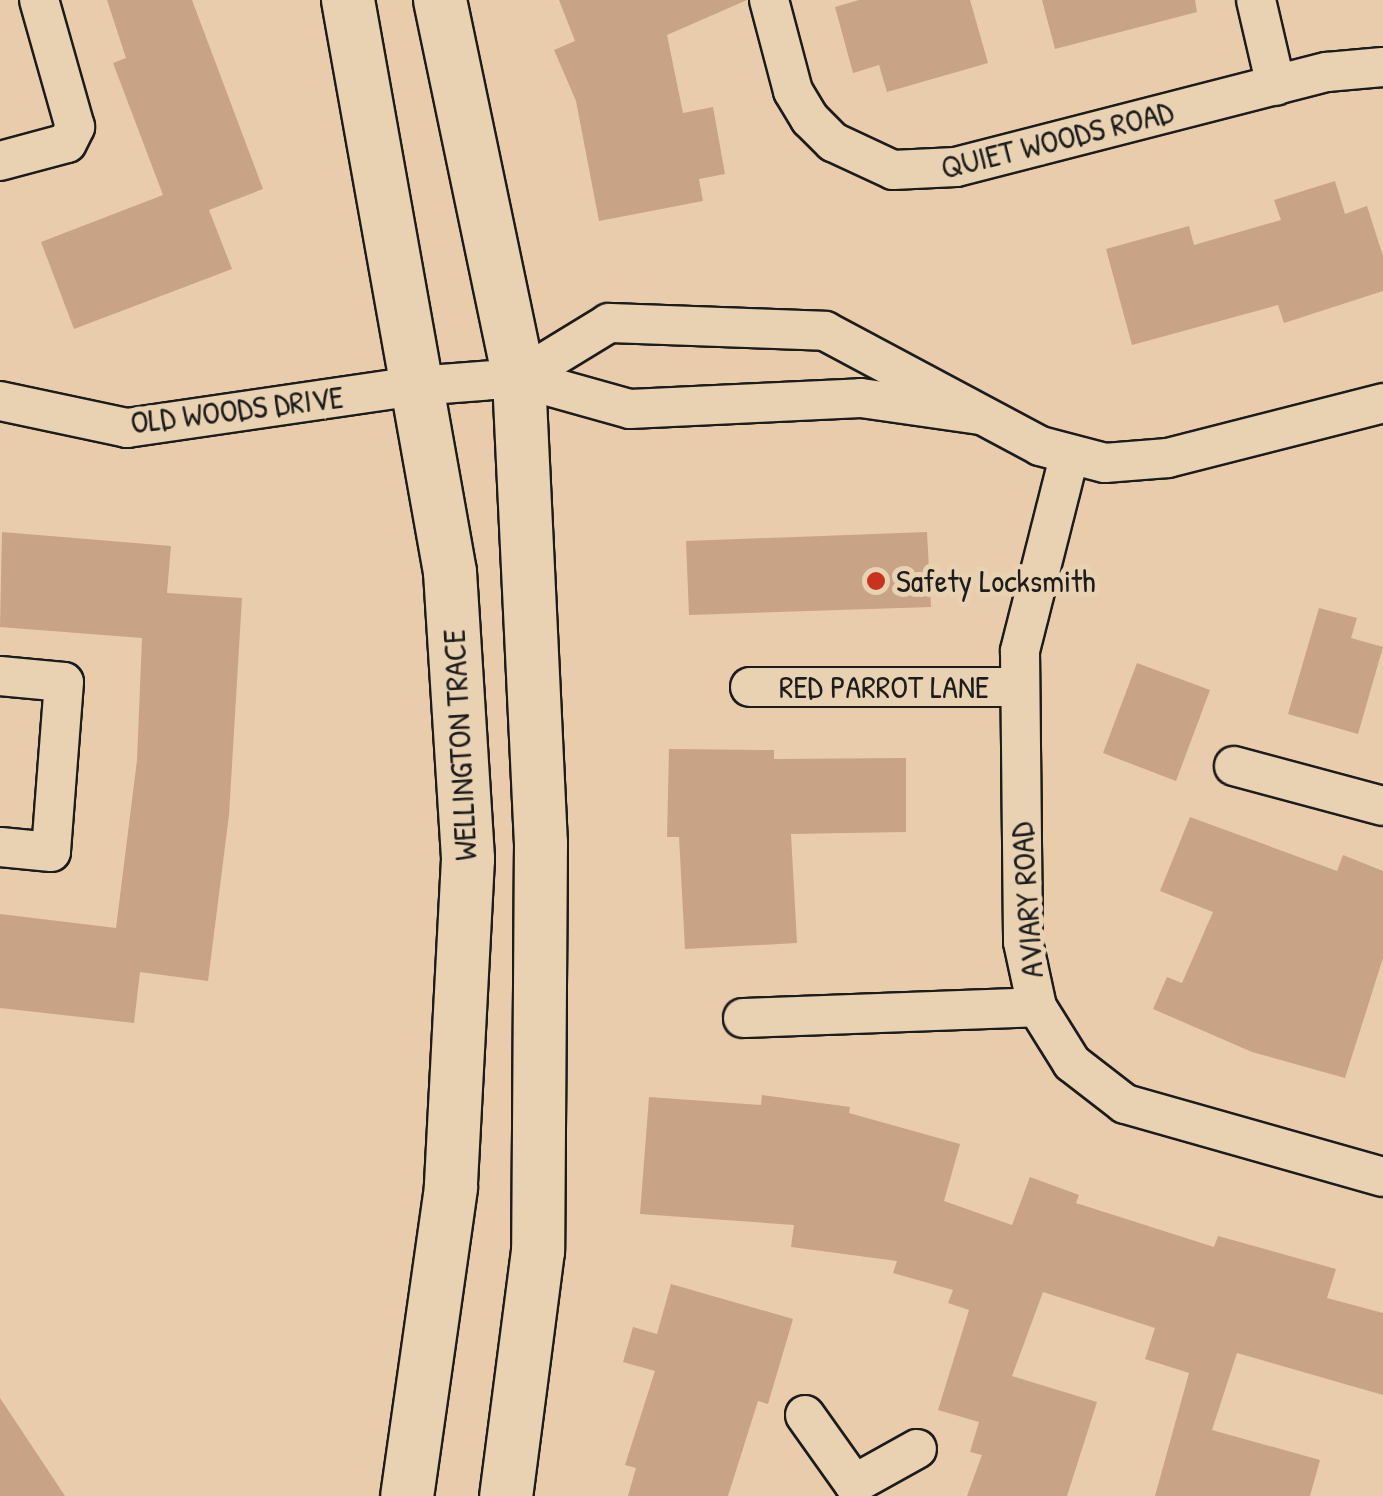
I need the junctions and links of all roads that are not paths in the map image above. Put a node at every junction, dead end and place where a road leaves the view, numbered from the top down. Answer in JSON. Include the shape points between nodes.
{"nodes":[{"id":1,"x":38,"y":0,"type":"edge"},
{"id":2,"x":348,"y":0,"type":"edge"},
{"id":3,"x":440,"y":0,"type":"edge"},
{"id":4,"x":769,"y":0,"type":"edge"},
{"id":5,"x":1256,"y":0,"type":"edge"},
{"id":6,"x":1383,"y":67,"type":"edge"},
{"id":7,"x":1276,"y":86,"type":"junction"},
{"id":8,"x":0,"y":162,"type":"edge"},
{"id":9,"x":519,"y":378,"type":"junction"},
{"id":10,"x":416,"y":386,"type":"junction"},
{"id":11,"x":0,"y":401,"type":"edge"},
{"id":12,"x":1383,"y":403,"type":"edge"},
{"id":13,"x":980,"y":415,"type":"junction"},
{"id":14,"x":1069,"y":457,"type":"junction"},
{"id":15,"x":0,"y":676,"type":"edge"},
{"id":16,"x":750,"y":686,"type":"dead end"},
{"id":17,"x":1019,"y":686,"type":"junction"},
{"id":18,"x":1234,"y":766,"type":"dead end"},
{"id":19,"x":1383,"y":806,"type":"edge"},
{"id":20,"x":0,"y":848,"type":"edge"},
{"id":21,"x":1037,"y":1007,"type":"junction"},
{"id":22,"x":743,"y":1018,"type":"dead end"},
{"id":23,"x":1383,"y":1177,"type":"edge"},
{"id":24,"x":805,"y":1415,"type":"dead end"},
{"id":25,"x":917,"y":1449,"type":"dead end"},
{"id":26,"x":853,"y":1490,"type":"edge"},
{"id":27,"x":407,"y":1496,"type":"edge"},
{"id":28,"x":506,"y":1496,"type":"edge"}],
"edges":[{"from":1,"to":8,"type":"street","via":[[75,127],[67,143]]},
{"from":2,"to":10,"type":"street","name":"WELLINGTON TRACE"},
{"from":3,"to":9,"type":"street"},
{"from":4,"to":7,"type":"street","name":"QUIET WOODS ROAD","via":[[793,90],[810,119],[833,142],[893,170],[956,168]]},
{"from":5,"to":7,"type":"street"},
{"from":6,"to":7,"type":"street","name":"QUIET WOODS ROAD"},
{"from":9,"to":10,"type":"street","name":"OLD WOODS DRIVE"},
{"from":9,"to":13,"type":"street","via":[[630,409],[861,398]]},
{"from":9,"to":13,"type":"street","via":[[609,323],[825,331]]},
{"from":9,"to":28,"type":"street","via":[[541,842],[538,1251]]},
{"from":10,"to":11,"type":"street","name":"OLD WOODS DRIVE","via":[[127,428]]},
{"from":10,"to":27,"type":"street","name":"WELLINGTON TRACE","via":[[450,572],[468,859],[451,1188]]},
{"from":12,"to":14,"type":"street","via":[[1138,464]]},
{"from":13,"to":14,"type":"street"},
{"from":14,"to":17,"type":"street","name":"AVIARY ROAD","via":[[1020,651]]},
{"from":15,"to":20,"type":"street","via":[[64,682],[51,852]]},
{"from":16,"to":17,"type":"street","name":"RED PARROT LANE"},
{"from":17,"to":21,"type":"street","name":"AVIARY ROAD","via":[[1022,942]]},
{"from":18,"to":19,"type":"street"},
{"from":21,"to":22,"type":"street"},
{"from":21,"to":23,"type":"street","name":"AVIARY ROAD","via":[[1072,1064],[1125,1104]]},
{"from":24,"to":26,"type":"street"},
{"from":25,"to":26,"type":"street"}]}
